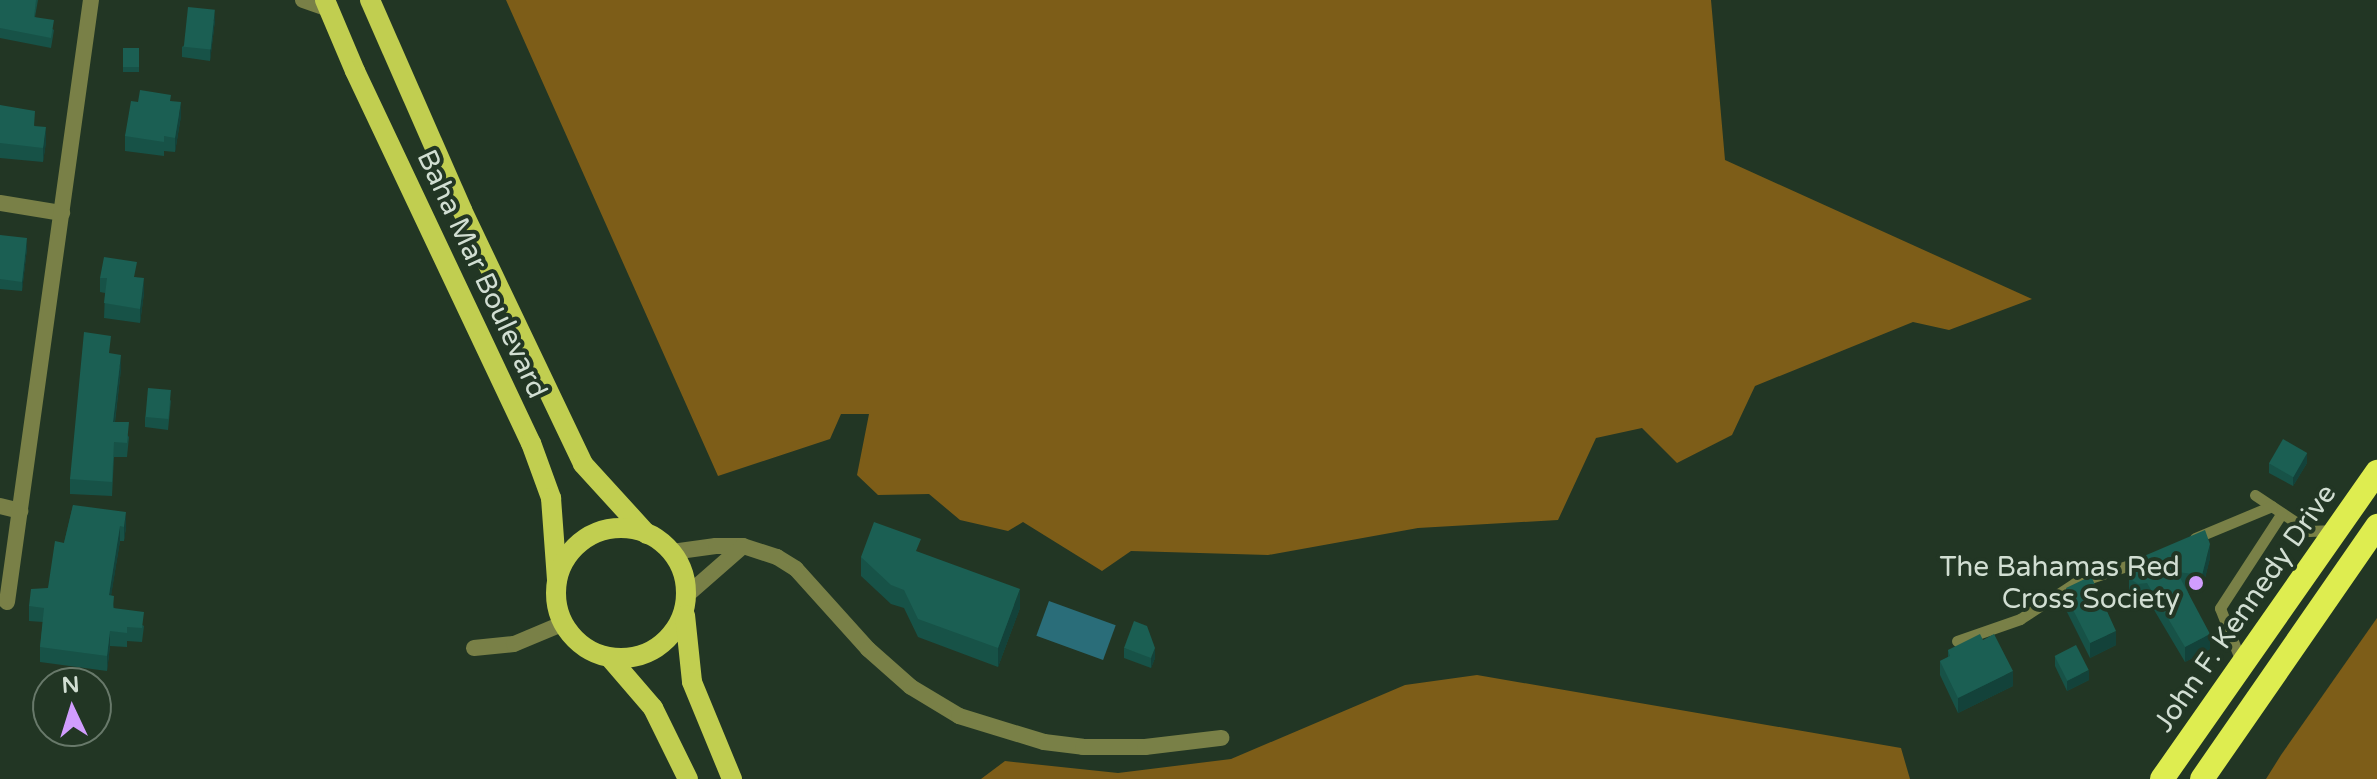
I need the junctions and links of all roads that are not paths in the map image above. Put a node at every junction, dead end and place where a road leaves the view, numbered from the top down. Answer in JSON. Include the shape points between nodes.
{"nodes":[{"id":1,"x":91,"y":0,"type":"edge"},
{"id":2,"x":303,"y":0,"type":"edge"},
{"id":3,"x":370,"y":0,"type":"edge"},
{"id":4,"x":327,"y":5,"type":"edge"},
{"id":5,"x":0,"y":203,"type":"edge"},
{"id":6,"x":62,"y":213,"type":"junction"},
{"id":7,"x":2377,"y":472,"type":"edge"},
{"id":8,"x":2255,"y":495,"type":"dead end"},
{"id":9,"x":0,"y":506,"type":"edge"},
{"id":10,"x":2277,"y":509,"type":"junction"},
{"id":11,"x":20,"y":511,"type":"junction"},
{"id":12,"x":2377,"y":526,"type":"edge"},
{"id":13,"x":2335,"y":530,"type":"junction"},
{"id":14,"x":647,"y":534,"type":"junction"},
{"id":15,"x":2179,"y":545,"type":"edge"},
{"id":16,"x":743,"y":546,"type":"junction"},
{"id":17,"x":672,"y":552,"type":"junction"},
{"id":18,"x":2152,"y":557,"type":"edge"},
{"id":19,"x":557,"y":580,"type":"junction"},
{"id":20,"x":7,"y":602,"type":"dead end"},
{"id":21,"x":686,"y":603,"type":"junction"},
{"id":22,"x":564,"y":623,"type":"junction"},
{"id":23,"x":1957,"y":641,"type":"dead end"},
{"id":24,"x":474,"y":648,"type":"dead end"},
{"id":25,"x":610,"y":658,"type":"junction"},
{"id":26,"x":2242,"y":664,"type":"junction"},
{"id":27,"x":1221,"y":738,"type":"dead end"},
{"id":28,"x":688,"y":779,"type":"edge"},
{"id":29,"x":732,"y":779,"type":"edge"},
{"id":30,"x":2162,"y":779,"type":"edge"},
{"id":31,"x":2202,"y":779,"type":"edge"}],
"edges":[{"from":1,"to":6,"type":"street"},
{"from":2,"to":4,"type":"street"},
{"from":3,"to":14,"type":"main road","name":"Baha Mar Boulevard","via":[[583,464]]},
{"from":4,"to":19,"type":"main road","name":"Baha Mar Boulevard","via":[[531,443],[551,498]]},
{"from":5,"to":6,"type":"street"},
{"from":6,"to":11,"type":"street"},
{"from":7,"to":13,"type":"highway","name":"John F. Kennedy Drive"},
{"from":8,"to":10,"type":"lane"},
{"from":9,"to":11,"type":"street"},
{"from":10,"to":13,"type":"lane","via":[[2309,531]]},
{"from":10,"to":15,"type":"lane"},
{"from":10,"to":26,"type":"lane","via":[[2220,608]]},
{"from":11,"to":20,"type":"street"},
{"from":12,"to":31,"type":"highway"},
{"from":13,"to":26,"type":"highway","name":"John F. Kennedy Drive"},
{"from":14,"to":17,"type":"main road"},
{"from":14,"to":19,"type":"main road","via":[[619,528],[591,536],[569,554]]},
{"from":16,"to":17,"type":"street"},
{"from":16,"to":21,"type":"street"},
{"from":16,"to":27,"type":"street","via":[[796,569],[868,649],[911,687],[959,716],[1044,742],[1083,747],[1145,747]]},
{"from":17,"to":21,"type":"main road","via":[[680,565]]},
{"from":18,"to":23,"type":"lane","via":[[2075,583],[2020,619]]},
{"from":19,"to":22,"type":"main road"},
{"from":21,"to":25,"type":"main road","via":[[674,632],[657,648],[626,659]]},
{"from":21,"to":29,"type":"main road","via":[[692,682]]},
{"from":22,"to":24,"type":"street","via":[[514,644]]},
{"from":22,"to":25,"type":"main road","via":[[579,643]]},
{"from":25,"to":28,"type":"main road","via":[[653,708]]},
{"from":26,"to":30,"type":"highway","name":"John F. Kennedy Drive"}]}
